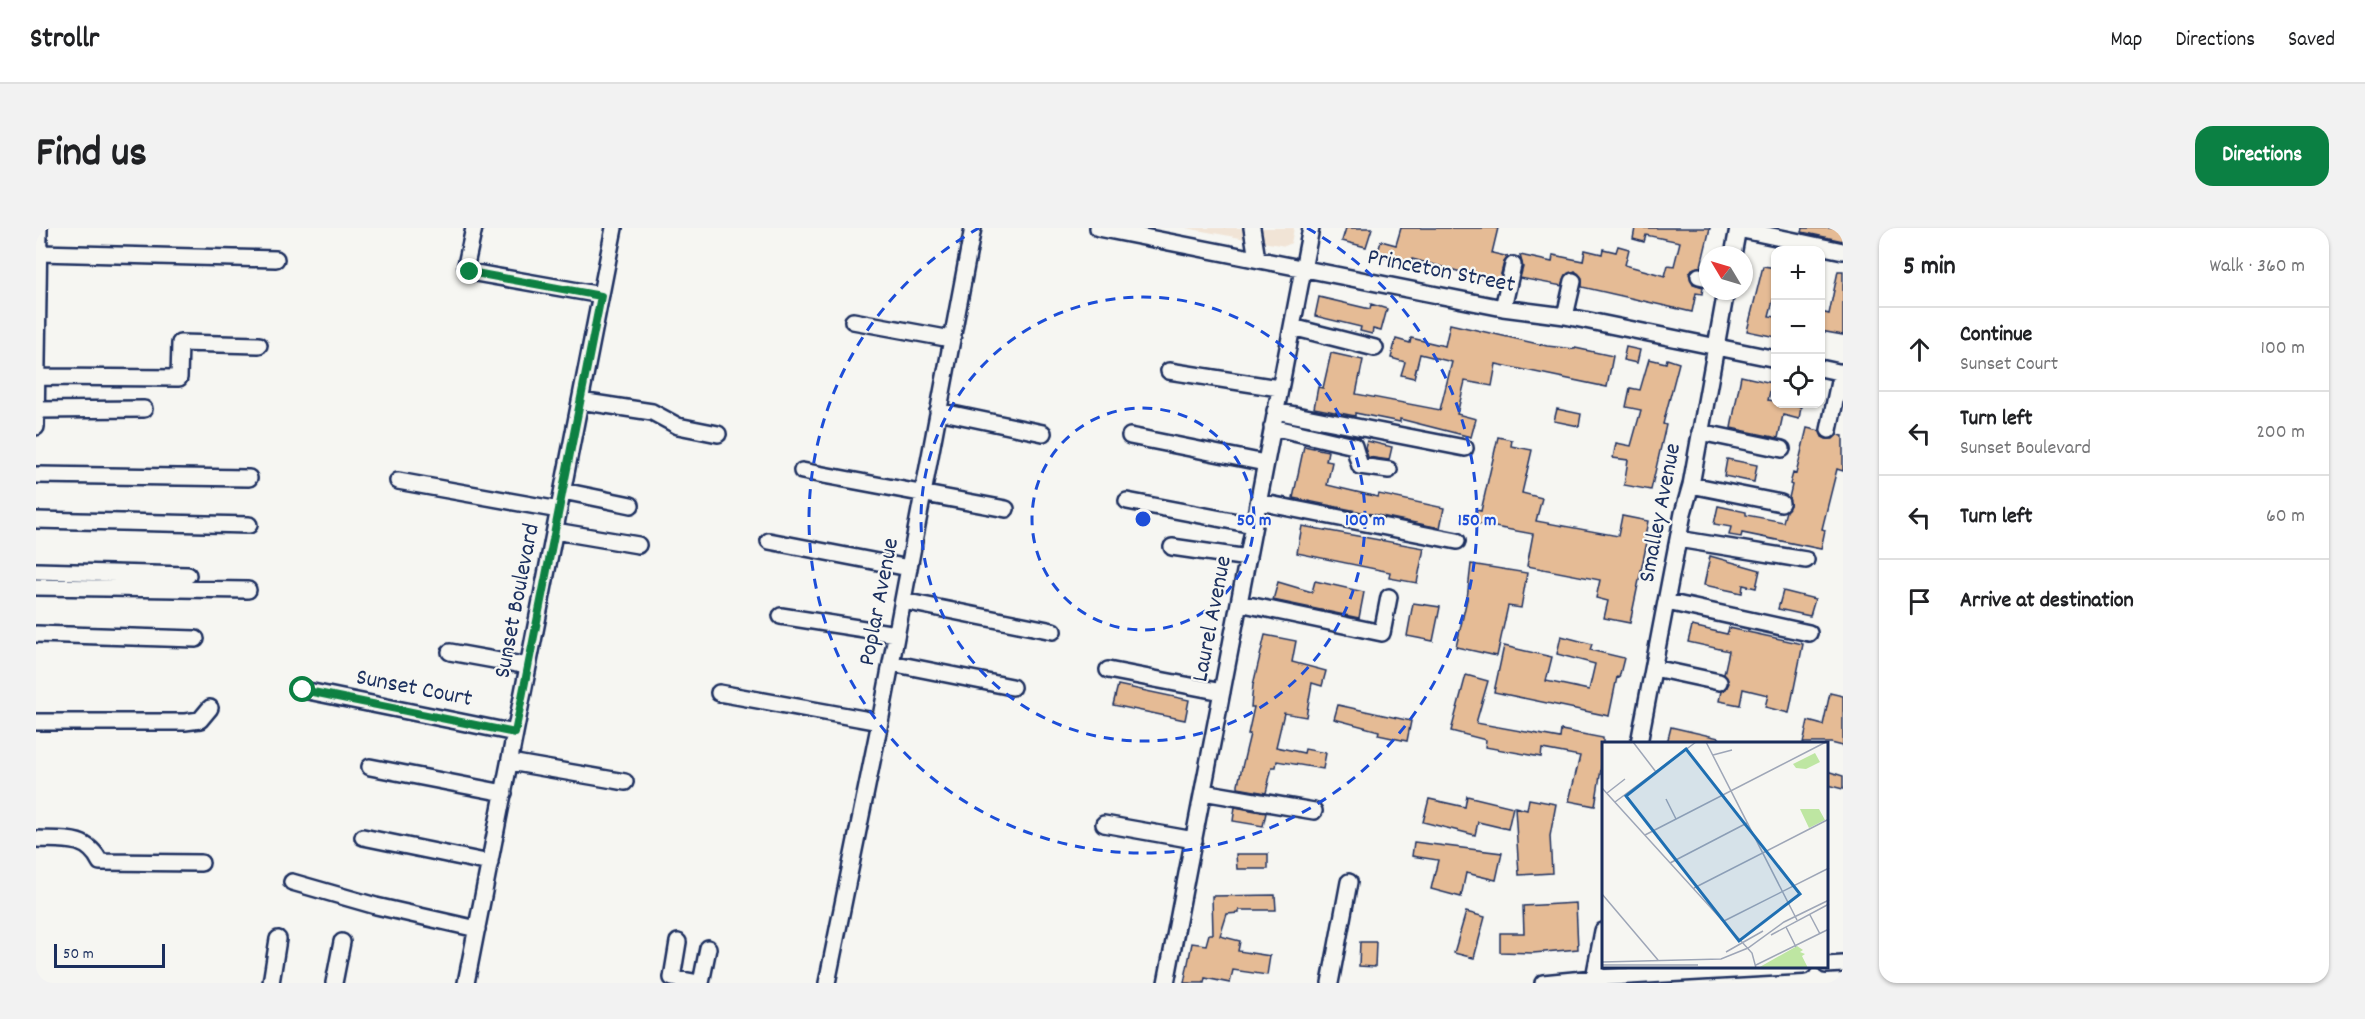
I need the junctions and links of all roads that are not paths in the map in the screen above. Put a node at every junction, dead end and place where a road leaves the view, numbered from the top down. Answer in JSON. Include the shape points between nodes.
{"nodes":[{"id":1,"x":39,"y":228,"type":"edge"},
{"id":2,"x":474,"y":228,"type":"edge"},
{"id":3,"x":614,"y":228,"type":"edge"},
{"id":4,"x":973,"y":228,"type":"edge"},
{"id":5,"x":1252,"y":228,"type":"edge"},
{"id":6,"x":1311,"y":228,"type":"edge"},
{"id":7,"x":1106,"y":229,"type":"edge"},
{"id":8,"x":1738,"y":229,"type":"edge"},
{"id":9,"x":1735,"y":246,"type":"edge"},
{"id":10,"x":1843,"y":251,"type":"edge"},
{"id":11,"x":38,"y":258,"type":"edge"},
{"id":12,"x":1257,"y":259,"type":"junction"},
{"id":13,"x":276,"y":260,"type":"dead end"},
{"id":14,"x":1513,"y":265,"type":"dead end"},
{"id":15,"x":1304,"y":268,"type":"junction"},
{"id":16,"x":1573,"y":281,"type":"dead end"},
{"id":17,"x":601,"y":296,"type":"junction"},
{"id":18,"x":1724,"y":300,"type":"edge"},
{"id":19,"x":1503,"y":308,"type":"junction"},
{"id":20,"x":1564,"y":316,"type":"junction"},
{"id":21,"x":853,"y":321,"type":"dead end"},
{"id":22,"x":1292,"y":327,"type":"junction"},
{"id":23,"x":951,"y":339,"type":"junction"},
{"id":24,"x":259,"y":345,"type":"dead end"},
{"id":25,"x":1375,"y":348,"type":"dead end"},
{"id":26,"x":1715,"y":348,"type":"junction"},
{"id":27,"x":1771,"y":358,"type":"edge"},
{"id":28,"x":1825,"y":369,"type":"edge"},
{"id":29,"x":1169,"y":371,"type":"dead end"},
{"id":30,"x":1842,"y":372,"type":"edge"},
{"id":31,"x":37,"y":377,"type":"edge"},
{"id":32,"x":1279,"y":388,"type":"junction"},
{"id":33,"x":580,"y":401,"type":"junction"},
{"id":34,"x":144,"y":409,"type":"dead end"},
{"id":35,"x":36,"y":410,"type":"edge"},
{"id":36,"x":938,"y":411,"type":"junction"},
{"id":37,"x":1275,"y":411,"type":"junction"},
{"id":38,"x":36,"y":427,"type":"edge"},
{"id":39,"x":1272,"y":427,"type":"junction"},
{"id":40,"x":1829,"y":430,"type":"dead end"},
{"id":41,"x":1700,"y":432,"type":"junction"},
{"id":42,"x":1043,"y":433,"type":"dead end"},
{"id":43,"x":718,"y":434,"type":"dead end"},
{"id":44,"x":1130,"y":435,"type":"dead end"},
{"id":45,"x":1465,"y":448,"type":"dead end"},
{"id":46,"x":1782,"y":449,"type":"dead end"},
{"id":47,"x":1265,"y":463,"type":"junction"},
{"id":48,"x":1389,"y":470,"type":"dead end"},
{"id":49,"x":802,"y":471,"type":"dead end"},
{"id":50,"x":36,"y":475,"type":"edge"},
{"id":51,"x":249,"y":478,"type":"dead end"},
{"id":52,"x":398,"y":481,"type":"dead end"},
{"id":53,"x":1691,"y":485,"type":"junction"},
{"id":54,"x":562,"y":491,"type":"junction"},
{"id":55,"x":923,"y":493,"type":"junction"},
{"id":56,"x":1126,"y":501,"type":"dead end"},
{"id":57,"x":1258,"y":502,"type":"junction"},
{"id":58,"x":1781,"y":503,"type":"dead end"},
{"id":59,"x":631,"y":505,"type":"dead end"},
{"id":60,"x":559,"y":510,"type":"junction"},
{"id":61,"x":1006,"y":510,"type":"dead end"},
{"id":62,"x":36,"y":520,"type":"edge"},
{"id":63,"x":249,"y":525,"type":"dead end"},
{"id":64,"x":1253,"y":525,"type":"junction"},
{"id":65,"x":555,"y":531,"type":"junction"},
{"id":66,"x":1678,"y":539,"type":"junction"},
{"id":67,"x":769,"y":540,"type":"dead end"},
{"id":68,"x":1457,"y":541,"type":"dead end"},
{"id":69,"x":638,"y":545,"type":"dead end"},
{"id":70,"x":1172,"y":547,"type":"dead end"},
{"id":71,"x":1248,"y":558,"type":"junction"},
{"id":72,"x":1806,"y":560,"type":"dead end"},
{"id":73,"x":909,"y":568,"type":"junction"},
{"id":74,"x":36,"y":571,"type":"edge"},
{"id":75,"x":188,"y":575,"type":"dead end"},
{"id":76,"x":36,"y":587,"type":"edge"},
{"id":77,"x":248,"y":590,"type":"dead end"},
{"id":78,"x":1389,"y":597,"type":"dead end"},
{"id":79,"x":903,"y":601,"type":"junction"},
{"id":80,"x":1667,"y":602,"type":"junction"},
{"id":81,"x":1239,"y":603,"type":"junction"},
{"id":82,"x":782,"y":615,"type":"dead end"},
{"id":83,"x":1053,"y":631,"type":"dead end"},
{"id":84,"x":1809,"y":633,"type":"dead end"},
{"id":85,"x":36,"y":634,"type":"edge"},
{"id":86,"x":896,"y":634,"type":"junction"},
{"id":87,"x":196,"y":639,"type":"dead end"},
{"id":88,"x":450,"y":652,"type":"dead end"},
{"id":89,"x":891,"y":663,"type":"junction"},
{"id":90,"x":528,"y":666,"type":"junction"},
{"id":91,"x":1654,"y":668,"type":"junction"},
{"id":92,"x":1108,"y":670,"type":"dead end"},
{"id":93,"x":1719,"y":682,"type":"dead end"},
{"id":94,"x":1012,"y":687,"type":"dead end"},
{"id":95,"x":303,"y":690,"type":"dead end"},
{"id":96,"x":1222,"y":692,"type":"junction"},
{"id":97,"x":719,"y":693,"type":"dead end"},
{"id":98,"x":210,"y":708,"type":"dead end"},
{"id":99,"x":36,"y":722,"type":"edge"},
{"id":100,"x":880,"y":722,"type":"junction"},
{"id":101,"x":515,"y":733,"type":"junction"},
{"id":102,"x":1639,"y":742,"type":"edge"},
{"id":103,"x":510,"y":762,"type":"junction"},
{"id":104,"x":370,"y":767,"type":"dead end"},
{"id":105,"x":624,"y":782,"type":"dead end"},
{"id":106,"x":1203,"y":792,"type":"junction"},
{"id":107,"x":504,"y":793,"type":"junction"},
{"id":108,"x":1314,"y":811,"type":"dead end"},
{"id":109,"x":1104,"y":824,"type":"dead end"},
{"id":110,"x":363,"y":837,"type":"dead end"},
{"id":111,"x":36,"y":839,"type":"edge"},
{"id":112,"x":1194,"y":840,"type":"junction"},
{"id":113,"x":201,"y":863,"type":"dead end"},
{"id":114,"x":490,"y":863,"type":"junction"},
{"id":115,"x":292,"y":882,"type":"dead end"},
{"id":116,"x":1349,"y":882,"type":"dead end"},
{"id":117,"x":477,"y":929,"type":"junction"},
{"id":118,"x":1602,"y":934,"type":"edge"},
{"id":119,"x":278,"y":939,"type":"dead end"},
{"id":120,"x":342,"y":942,"type":"dead end"},
{"id":121,"x":678,"y":942,"type":"dead end"},
{"id":122,"x":708,"y":948,"type":"dead end"},
{"id":123,"x":1843,"y":964,"type":"edge"},
{"id":124,"x":1828,"y":965,"type":"edge"},
{"id":125,"x":1792,"y":968,"type":"edge"},
{"id":126,"x":1750,"y":976,"type":"edge"},
{"id":127,"x":1696,"y":978,"type":"edge"},
{"id":128,"x":1588,"y":980,"type":"edge"},
{"id":129,"x":1623,"y":980,"type":"edge"},
{"id":130,"x":271,"y":983,"type":"edge"},
{"id":131,"x":334,"y":983,"type":"edge"},
{"id":132,"x":466,"y":983,"type":"edge"},
{"id":133,"x":700,"y":983,"type":"edge"},
{"id":134,"x":827,"y":983,"type":"edge"},
{"id":135,"x":1166,"y":983,"type":"edge"},
{"id":136,"x":1330,"y":983,"type":"edge"},
{"id":137,"x":1543,"y":983,"type":"edge"}],
"edges":[{"from":1,"to":11,"type":"street"},
{"from":2,"to":17,"type":"street","via":[[466,265],[470,272]]},
{"from":3,"to":17,"type":"street","name":"Sunset Boulevard"},
{"from":4,"to":23,"type":"street","name":"Poplar Avenue"},
{"from":5,"to":12,"type":"street"},
{"from":6,"to":15,"type":"street","name":"Laurel Avenue"},
{"from":7,"to":12,"type":"street","name":"Princeton Street"},
{"from":8,"to":9,"type":"street"},
{"from":8,"to":10,"type":"street"},
{"from":11,"to":13,"type":"street"},
{"from":11,"to":31,"type":"street"},
{"from":12,"to":15,"type":"street","name":"Princeton Street"},
{"from":14,"to":19,"type":"street"},
{"from":15,"to":19,"type":"street","name":"Princeton Street"},
{"from":15,"to":22,"type":"street","name":"Laurel Avenue"},
{"from":16,"to":20,"type":"street"},
{"from":17,"to":33,"type":"street","name":"Sunset Boulevard"},
{"from":18,"to":26,"type":"street","name":"Smalley Avenue"},
{"from":19,"to":20,"type":"street","name":"Princeton Street"},
{"from":20,"to":26,"type":"street","name":"Princeton Street"},
{"from":21,"to":23,"type":"street"},
{"from":22,"to":25,"type":"street"},
{"from":22,"to":32,"type":"street","name":"Laurel Avenue"},
{"from":23,"to":36,"type":"street","name":"Poplar Avenue"},
{"from":24,"to":31,"type":"street","via":[[180,343],[179,378]]},
{"from":26,"to":27,"type":"street","name":"Princeton Street"},
{"from":26,"to":41,"type":"street","name":"Smalley Avenue"},
{"from":28,"to":30,"type":"street"},
{"from":29,"to":32,"type":"street"},
{"from":30,"to":40,"type":"street"},
{"from":31,"to":35,"type":"street"},
{"from":32,"to":37,"type":"street","name":"Laurel Avenue"},
{"from":33,"to":43,"type":"street","via":[[652,412],[678,426]]},
{"from":33,"to":54,"type":"street","name":"Sunset Boulevard"},
{"from":34,"to":35,"type":"street"},
{"from":35,"to":38,"type":"street"},
{"from":36,"to":42,"type":"street"},
{"from":36,"to":55,"type":"street","name":"Poplar Avenue"},
{"from":37,"to":39,"type":"street","name":"Laurel Avenue"},
{"from":37,"to":45,"type":"street"},
{"from":39,"to":47,"type":"street","name":"Laurel Avenue"},
{"from":39,"to":48,"type":"street","via":[[1354,446],[1360,466]]},
{"from":41,"to":46,"type":"street"},
{"from":41,"to":53,"type":"street","name":"Smalley Avenue"},
{"from":44,"to":47,"type":"street"},
{"from":47,"to":57,"type":"street","name":"Laurel Avenue"},
{"from":49,"to":55,"type":"street"},
{"from":50,"to":51,"type":"street"},
{"from":52,"to":60,"type":"street"},
{"from":53,"to":58,"type":"street"},
{"from":53,"to":66,"type":"street","name":"Smalley Avenue"},
{"from":54,"to":59,"type":"street"},
{"from":54,"to":60,"type":"street","name":"Sunset Boulevard"},
{"from":55,"to":61,"type":"street"},
{"from":55,"to":73,"type":"street","name":"Poplar Avenue"},
{"from":56,"to":64,"type":"street"},
{"from":57,"to":64,"type":"street","name":"Laurel Avenue"},
{"from":57,"to":68,"type":"street"},
{"from":60,"to":65,"type":"street","name":"Sunset Boulevard"},
{"from":62,"to":63,"type":"street"},
{"from":64,"to":71,"type":"street","name":"Laurel Avenue"},
{"from":65,"to":69,"type":"street"},
{"from":65,"to":90,"type":"street","name":"Sunset Boulevard"},
{"from":66,"to":72,"type":"street"},
{"from":66,"to":80,"type":"street","name":"Smalley Avenue"},
{"from":67,"to":73,"type":"street"},
{"from":70,"to":71,"type":"street"},
{"from":71,"to":81,"type":"street","name":"Laurel Avenue"},
{"from":73,"to":79,"type":"street","name":"Poplar Avenue"},
{"from":74,"to":75,"type":"street"},
{"from":76,"to":77,"type":"street"},
{"from":78,"to":81,"type":"street","via":[[1382,633]]},
{"from":79,"to":83,"type":"street"},
{"from":79,"to":86,"type":"street","name":"Poplar Avenue"},
{"from":80,"to":84,"type":"street"},
{"from":80,"to":91,"type":"street","name":"Smalley Avenue"},
{"from":81,"to":96,"type":"street","name":"Laurel Avenue"},
{"from":82,"to":86,"type":"street"},
{"from":85,"to":87,"type":"street"},
{"from":86,"to":89,"type":"street","name":"Poplar Avenue"},
{"from":88,"to":90,"type":"street"},
{"from":89,"to":94,"type":"street"},
{"from":89,"to":100,"type":"street","name":"Poplar Avenue"},
{"from":90,"to":101,"type":"street","name":"Sunset Boulevard"},
{"from":91,"to":93,"type":"street"},
{"from":91,"to":102,"type":"street","name":"Smalley Avenue"},
{"from":92,"to":96,"type":"street"},
{"from":95,"to":101,"type":"street","name":"Sunset Court"},
{"from":96,"to":106,"type":"street","name":"Laurel Avenue"},
{"from":97,"to":100,"type":"street"},
{"from":98,"to":99,"type":"street","via":[[200,720],[185,722]]},
{"from":100,"to":134,"type":"street","name":"Poplar Avenue"},
{"from":101,"to":103,"type":"street","name":"Sunset Boulevard"},
{"from":103,"to":105,"type":"street"},
{"from":103,"to":107,"type":"street","name":"Sunset Boulevard"},
{"from":104,"to":107,"type":"street"},
{"from":106,"to":108,"type":"street"},
{"from":106,"to":112,"type":"street","name":"Laurel Avenue"},
{"from":107,"to":114,"type":"street","name":"Sunset Boulevard"},
{"from":109,"to":112,"type":"street"},
{"from":110,"to":114,"type":"street"},
{"from":111,"to":113,"type":"street","via":[[86,844],[100,862]]},
{"from":112,"to":135,"type":"street","name":"Laurel Avenue"},
{"from":114,"to":117,"type":"street","name":"Sunset Boulevard"},
{"from":115,"to":117,"type":"street"},
{"from":116,"to":136,"type":"street"},
{"from":117,"to":132,"type":"street","name":"Sunset Boulevard"},
{"from":118,"to":128,"type":"street"},
{"from":119,"to":130,"type":"street"},
{"from":120,"to":131,"type":"street"},
{"from":121,"to":133,"type":"street","via":[[672,978]]},
{"from":122,"to":133,"type":"street"},
{"from":123,"to":124,"type":"street"},
{"from":125,"to":126,"type":"street"},
{"from":126,"to":127,"type":"street"},
{"from":127,"to":129,"type":"street"},
{"from":128,"to":129,"type":"street"},
{"from":128,"to":137,"type":"street"}]}
